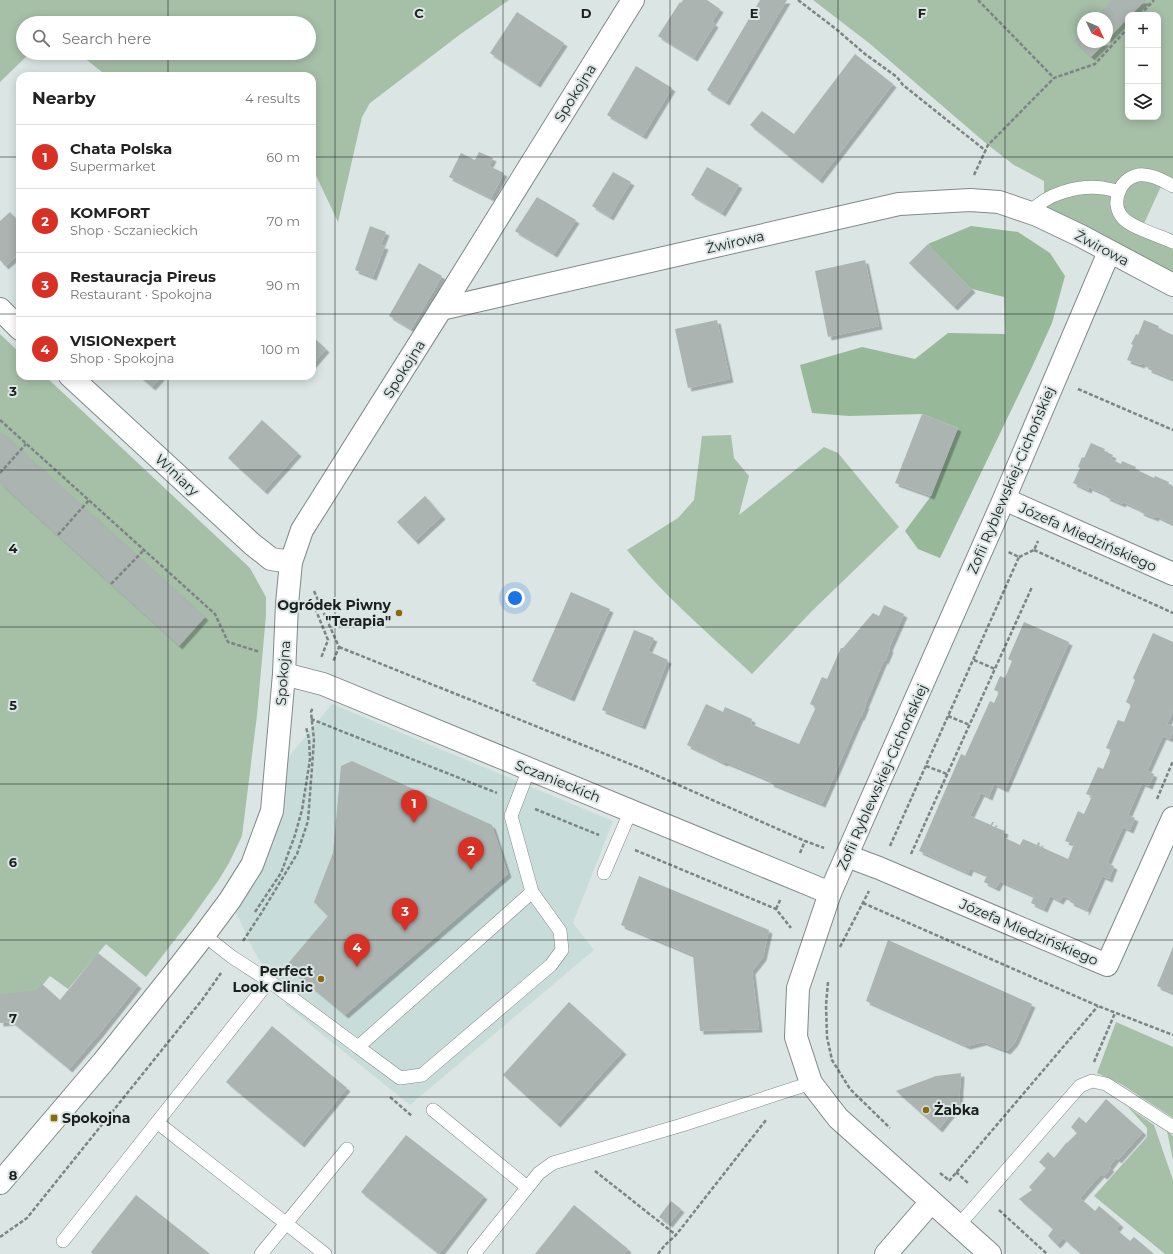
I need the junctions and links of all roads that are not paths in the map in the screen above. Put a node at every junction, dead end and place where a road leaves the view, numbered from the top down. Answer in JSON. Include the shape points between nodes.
{"nodes":[{"id":1,"x":633,"y":0,"type":"edge"},
{"id":2,"x":1173,"y":186,"type":"edge"},
{"id":3,"x":1118,"y":192,"type":"junction"},
{"id":4,"x":1030,"y":213,"type":"junction"},
{"id":5,"x":1173,"y":242,"type":"edge"},
{"id":6,"x":1110,"y":252,"type":"junction"},
{"id":7,"x":1173,"y":285,"type":"edge"},
{"id":8,"x":441,"y":308,"type":"junction"},
{"id":9,"x":0,"y":309,"type":"edge"},
{"id":10,"x":16,"y":325,"type":"edge"},
{"id":11,"x":74,"y":380,"type":"edge"},
{"id":12,"x":1004,"y":500,"type":"junction"},
{"id":13,"x":291,"y":562,"type":"junction"},
{"id":14,"x":1173,"y":574,"type":"edge"},
{"id":15,"x":284,"y":674,"type":"junction"},
{"id":16,"x":529,"y":769,"type":"junction"},
{"id":17,"x":631,"y":810,"type":"junction"},
{"id":18,"x":1173,"y":818,"type":"edge"},
{"id":19,"x":847,"y":856,"type":"junction"},
{"id":20,"x":604,"y":873,"type":"dead end"},
{"id":21,"x":532,"y":892,"type":"junction"},
{"id":22,"x":830,"y":892,"type":"junction"},
{"id":23,"x":204,"y":935,"type":"junction"},
{"id":24,"x":269,"y":981,"type":"junction"},
{"id":25,"x":358,"y":1047,"type":"junction"},
{"id":26,"x":811,"y":1083,"type":"junction"},
{"id":27,"x":432,"y":1110,"type":"dead end"},
{"id":28,"x":158,"y":1123,"type":"junction"},
{"id":29,"x":1173,"y":1127,"type":"edge"},
{"id":30,"x":347,"y":1149,"type":"dead end"},
{"id":31,"x":0,"y":1183,"type":"edge"},
{"id":32,"x":527,"y":1187,"type":"junction"},
{"id":33,"x":931,"y":1202,"type":"junction"},
{"id":34,"x":286,"y":1224,"type":"junction"},
{"id":35,"x":958,"y":1226,"type":"junction"},
{"id":36,"x":63,"y":1241,"type":"dead end"},
{"id":37,"x":261,"y":1254,"type":"edge"},
{"id":38,"x":325,"y":1254,"type":"edge"},
{"id":39,"x":474,"y":1254,"type":"edge"},
{"id":40,"x":886,"y":1254,"type":"edge"},
{"id":41,"x":990,"y":1254,"type":"edge"}],
"edges":[{"from":1,"to":8,"type":"street","name":"Spokojna"},
{"from":2,"to":3,"type":"lane","via":[[1148,175],[1139,175],[1130,178]]},
{"from":3,"to":4,"type":"lane","via":[[1103,188],[1085,188],[1062,192],[1044,199]]},
{"from":3,"to":5,"type":"lane","via":[[1118,209],[1123,218]]},
{"from":4,"to":6,"type":"street","name":"Żwirowa","via":[[1082,236]]},
{"from":4,"to":8,"type":"street","name":"Żwirowa","via":[[999,202],[970,200],[899,204]]},
{"from":6,"to":7,"type":"street","name":"Żwirowa"},
{"from":6,"to":12,"type":"street","name":"Zofii Ryblewskiej-Cichońskiej"},
{"from":8,"to":13,"type":"street","name":"Spokojna","via":[[302,530]]},
{"from":9,"to":10,"type":"street"},
{"from":11,"to":13,"type":"street","name":"Winiary","via":[[252,544],[271,559]]},
{"from":12,"to":14,"type":"street","name":"Józefa Miedzińskiego"},
{"from":12,"to":19,"type":"street","name":"Zofii Ryblewskiej-Cichońskiej"},
{"from":13,"to":15,"type":"street","name":"Spokojna"},
{"from":15,"to":16,"type":"street","name":"Sczanieckich","via":[[323,684]]},
{"from":15,"to":23,"type":"street","name":"Spokojna","via":[[272,811],[252,865]]},
{"from":16,"to":17,"type":"street","name":"Sczanieckich"},
{"from":16,"to":21,"type":"lane","via":[[511,816]]},
{"from":17,"to":20,"type":"lane"},
{"from":17,"to":22,"type":"street","name":"Sczanieckich"},
{"from":18,"to":19,"type":"street","name":"Józefa Miedzińskiego","via":[[1107,965]]},
{"from":19,"to":22,"type":"street","name":"Zofii Ryblewskiej-Cichońskiej"},
{"from":21,"to":25,"type":"lane"},
{"from":21,"to":25,"type":"lane","via":[[560,932],[562,950],[551,965],[422,1074],[400,1078]]},
{"from":22,"to":26,"type":"street","name":"Zofii Ryblewskiej-Cichońskiej","via":[[798,988],[796,1037]]},
{"from":23,"to":24,"type":"lane"},
{"from":23,"to":31,"type":"street","name":"Spokojna","via":[[103,1062]]},
{"from":24,"to":25,"type":"lane"},
{"from":24,"to":28,"type":"lane"},
{"from":26,"to":32,"type":"lane","via":[[553,1163],[539,1173]]},
{"from":26,"to":33,"type":"street","name":"Zofii Ryblewskiej-Cichońskiej","via":[[838,1118]]},
{"from":27,"to":32,"type":"lane"},
{"from":28,"to":34,"type":"lane"},
{"from":28,"to":36,"type":"lane"},
{"from":29,"to":35,"type":"lane","via":[[1106,1084],[1092,1081],[1084,1084]]},
{"from":30,"to":34,"type":"lane"},
{"from":32,"to":39,"type":"lane"},
{"from":33,"to":35,"type":"street","name":"Zofii Ryblewskiej-Cichońskiej"},
{"from":33,"to":40,"type":"street"},
{"from":34,"to":37,"type":"lane"},
{"from":34,"to":38,"type":"lane"},
{"from":35,"to":41,"type":"street","name":"Zofii Ryblewskiej-Cichońskiej"}]}
